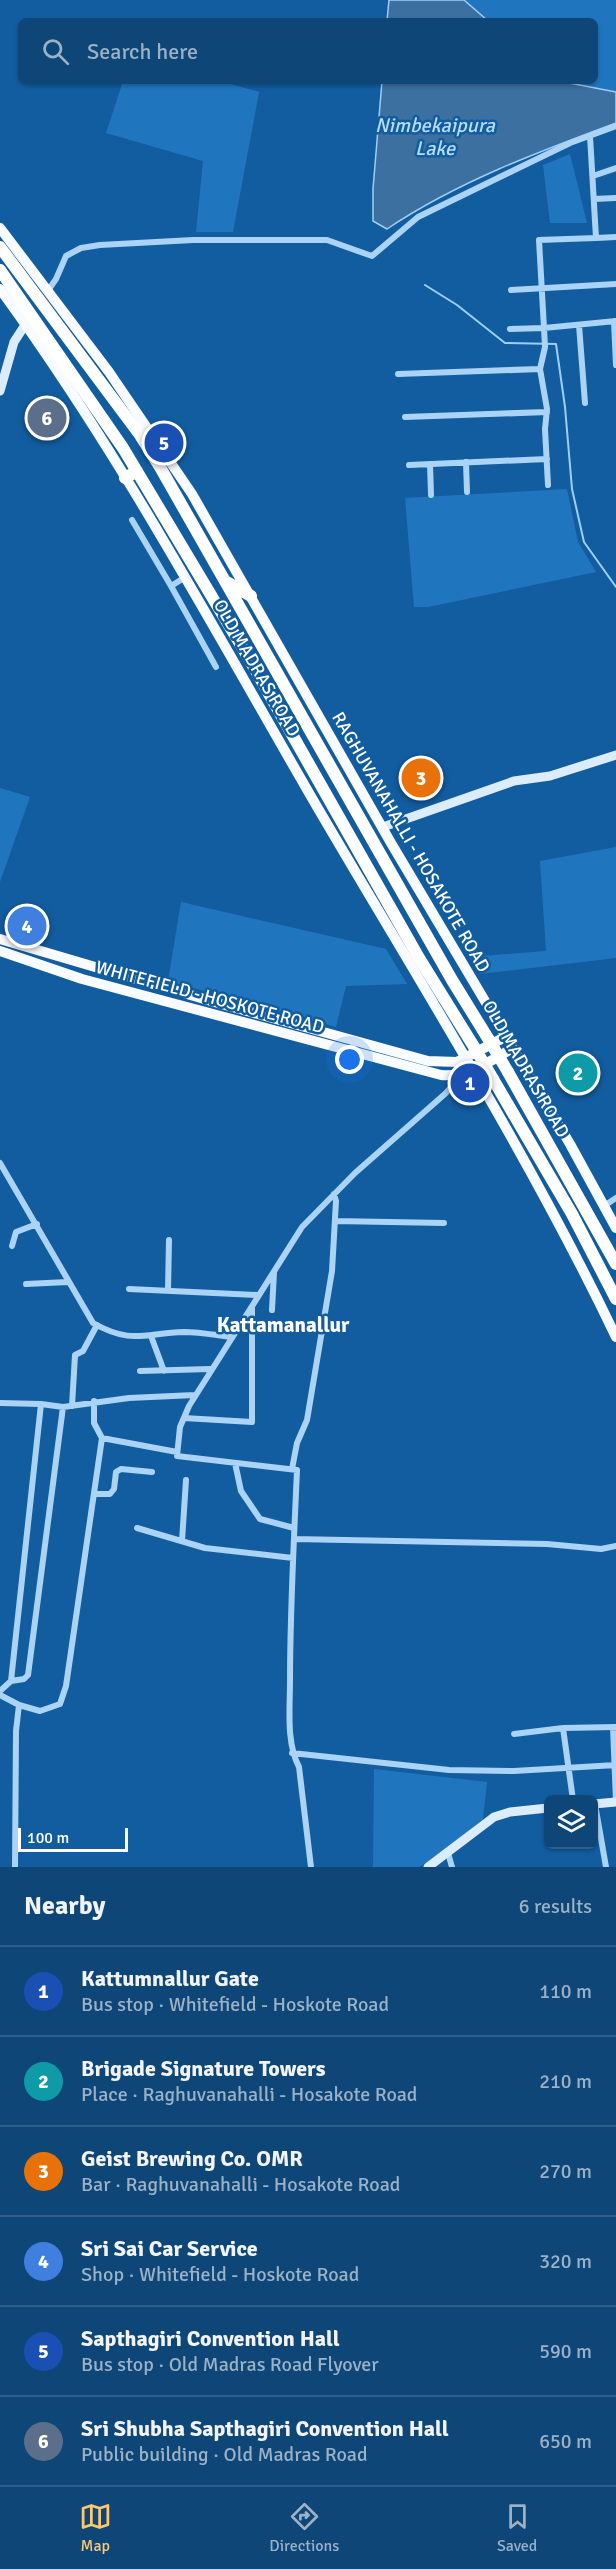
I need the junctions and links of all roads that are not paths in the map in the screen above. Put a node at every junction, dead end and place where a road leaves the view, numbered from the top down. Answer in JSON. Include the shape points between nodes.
{"nodes":[{"id":1,"x":616,"y":126,"type":"edge"},
{"id":2,"x":590,"y":136,"type":"junction"},
{"id":3,"x":616,"y":168,"type":"edge"},
{"id":4,"x":593,"y":176,"type":"junction"},
{"id":5,"x":616,"y":198,"type":"edge"},
{"id":6,"x":594,"y":199,"type":"junction"},
{"id":7,"x":0,"y":228,"type":"edge"},
{"id":8,"x":616,"y":237,"type":"edge"},
{"id":9,"x":597,"y":238,"type":"junction"},
{"id":10,"x":0,"y":247,"type":"edge"},
{"id":11,"x":0,"y":270,"type":"edge"},
{"id":12,"x":616,"y":284,"type":"edge"},
{"id":13,"x":0,"y":289,"type":"edge"},
{"id":14,"x":542,"y":289,"type":"junction"},
{"id":15,"x":511,"y":291,"type":"dead end"},
{"id":16,"x":47,"y":292,"type":"junction"},
{"id":17,"x":615,"y":321,"type":"edge"},
{"id":18,"x":25,"y":325,"type":"junction"},
{"id":19,"x":579,"y":325,"type":"junction"},
{"id":20,"x":544,"y":328,"type":"junction"},
{"id":21,"x":510,"y":329,"type":"dead end"},
{"id":22,"x":616,"y":365,"type":"edge"},
{"id":23,"x":540,"y":369,"type":"junction"},
{"id":24,"x":398,"y":374,"type":"dead end"},
{"id":25,"x":0,"y":391,"type":"edge"},
{"id":26,"x":585,"y":403,"type":"dead end"},
{"id":27,"x":547,"y":412,"type":"junction"},
{"id":28,"x":405,"y":417,"type":"dead end"},
{"id":29,"x":547,"y":459,"type":"junction"},
{"id":30,"x":466,"y":462,"type":"junction"},
{"id":31,"x":430,"y":464,"type":"junction"},
{"id":32,"x":409,"y":465,"type":"dead end"},
{"id":33,"x":137,"y":471,"type":"junction"},
{"id":34,"x":126,"y":478,"type":"junction"},
{"id":35,"x":548,"y":485,"type":"dead end"},
{"id":36,"x":467,"y":492,"type":"dead end"},
{"id":37,"x":431,"y":495,"type":"dead end"},
{"id":38,"x":132,"y":520,"type":"dead end"},
{"id":39,"x":184,"y":578,"type":"junction"},
{"id":40,"x":224,"y":580,"type":"junction"},
{"id":41,"x":171,"y":586,"type":"junction"},
{"id":42,"x":251,"y":596,"type":"junction"},
{"id":43,"x":216,"y":667,"type":"dead end"},
{"id":44,"x":616,"y":755,"type":"edge"},
{"id":45,"x":383,"y":827,"type":"junction"},
{"id":46,"x":3,"y":940,"type":"edge"},
{"id":47,"x":2,"y":952,"type":"edge"},
{"id":48,"x":507,"y":1036,"type":"junction"},
{"id":49,"x":513,"y":1048,"type":"junction"},
{"id":50,"x":467,"y":1057,"type":"junction"},
{"id":51,"x":474,"y":1071,"type":"junction"},
{"id":52,"x":459,"y":1075,"type":"junction"},
{"id":53,"x":0,"y":1164,"type":"edge"},
{"id":54,"x":4,"y":1176,"type":"edge"},
{"id":55,"x":334,"y":1194,"type":"junction"},
{"id":56,"x":616,"y":1198,"type":"edge"},
{"id":57,"x":604,"y":1206,"type":"junction"},
{"id":58,"x":613,"y":1215,"type":"edge"},
{"id":59,"x":335,"y":1221,"type":"junction"},
{"id":60,"x":444,"y":1223,"type":"dead end"},
{"id":61,"x":37,"y":1224,"type":"junction"},
{"id":62,"x":616,"y":1228,"type":"edge"},
{"id":63,"x":169,"y":1240,"type":"dead end"},
{"id":64,"x":12,"y":1246,"type":"dead end"},
{"id":65,"x":616,"y":1264,"type":"edge"},
{"id":66,"x":274,"y":1271,"type":"junction"},
{"id":67,"x":68,"y":1282,"type":"junction"},
{"id":68,"x":26,"y":1284,"type":"dead end"},
{"id":69,"x":129,"y":1289,"type":"dead end"},
{"id":70,"x":168,"y":1290,"type":"junction"},
{"id":71,"x":258,"y":1295,"type":"junction"},
{"id":72,"x":616,"y":1299,"type":"edge"},
{"id":73,"x":252,"y":1306,"type":"junction"},
{"id":74,"x":273,"y":1310,"type":"dead end"},
{"id":75,"x":97,"y":1325,"type":"junction"},
{"id":76,"x":151,"y":1336,"type":"junction"},
{"id":77,"x":231,"y":1337,"type":"junction"},
{"id":78,"x":616,"y":1337,"type":"edge"},
{"id":79,"x":210,"y":1369,"type":"junction"},
{"id":80,"x":140,"y":1371,"type":"dead end"},
{"id":81,"x":165,"y":1371,"type":"junction"},
{"id":82,"x":195,"y":1395,"type":"junction"},
{"id":83,"x":94,"y":1401,"type":"junction"},
{"id":84,"x":0,"y":1403,"type":"edge"},
{"id":85,"x":41,"y":1404,"type":"junction"},
{"id":86,"x":72,"y":1406,"type":"junction"},
{"id":87,"x":63,"y":1407,"type":"junction"},
{"id":88,"x":184,"y":1418,"type":"junction"},
{"id":89,"x":102,"y":1438,"type":"junction"},
{"id":90,"x":177,"y":1452,"type":"junction"},
{"id":91,"x":235,"y":1462,"type":"junction"},
{"id":92,"x":292,"y":1469,"type":"junction"},
{"id":93,"x":152,"y":1472,"type":"dead end"},
{"id":94,"x":186,"y":1480,"type":"dead end"},
{"id":95,"x":94,"y":1494,"type":"junction"},
{"id":96,"x":137,"y":1528,"type":"dead end"},
{"id":97,"x":294,"y":1528,"type":"junction"},
{"id":98,"x":294,"y":1539,"type":"junction"},
{"id":99,"x":182,"y":1541,"type":"junction"},
{"id":100,"x":616,"y":1546,"type":"edge"},
{"id":101,"x":293,"y":1558,"type":"junction"},
{"id":102,"x":11,"y":1681,"type":"junction"},
{"id":103,"x":0,"y":1693,"type":"edge"},
{"id":104,"x":19,"y":1705,"type":"junction"},
{"id":105,"x":615,"y":1727,"type":"edge"},
{"id":106,"x":563,"y":1728,"type":"junction"},
{"id":107,"x":514,"y":1734,"type":"dead end"},
{"id":108,"x":292,"y":1753,"type":"junction"},
{"id":109,"x":615,"y":1765,"type":"edge"},
{"id":110,"x":569,"y":1766,"type":"junction"},
{"id":111,"x":572,"y":1795,"type":"edge"},
{"id":112,"x":616,"y":1802,"type":"edge"},
{"id":113,"x":598,"y":1804,"type":"edge"},
{"id":114,"x":544,"y":1809,"type":"edge"},
{"id":115,"x":598,"y":1825,"type":"edge"},
{"id":116,"x":448,"y":1854,"type":"junction"},
{"id":117,"x":15,"y":1867,"type":"edge"},
{"id":118,"x":311,"y":1867,"type":"edge"},
{"id":119,"x":428,"y":1867,"type":"edge"},
{"id":120,"x":452,"y":1867,"type":"edge"},
{"id":121,"x":606,"y":1867,"type":"edge"}],
"edges":[{"from":1,"to":2,"type":"street"},
{"from":2,"to":4,"type":"street"},
{"from":2,"to":16,"type":"street","via":[[418,217],[372,256],[327,240],[100,245],[66,256]]},
{"from":3,"to":4,"type":"street"},
{"from":4,"to":6,"type":"street"},
{"from":5,"to":6,"type":"street"},
{"from":6,"to":9,"type":"street"},
{"from":7,"to":16,"type":"main road","name":"RAGHUVANAHALLI - HOSAKOTE ROAD"},
{"from":8,"to":9,"type":"street"},
{"from":9,"to":14,"type":"street","via":[[539,240]]},
{"from":10,"to":40,"type":"highway","name":"OLD MADRAS ROAD","via":[[140,435]]},
{"from":11,"to":33,"type":"highway","name":"OLD MADRAS ROAD","via":[[106,420]]},
{"from":12,"to":14,"type":"street"},
{"from":13,"to":18,"type":"main road","name":"OLD MADRAS ROAD"},
{"from":14,"to":15,"type":"street"},
{"from":14,"to":20,"type":"street"},
{"from":16,"to":42,"type":"main road","name":"RAGHUVANAHALLI - HOSAKOTE ROAD","via":[[109,372],[175,469]]},
{"from":17,"to":19,"type":"street"},
{"from":17,"to":22,"type":"street"},
{"from":18,"to":25,"type":"main road","via":[[14,342]]},
{"from":18,"to":34,"type":"main road","name":"OLD MADRAS ROAD"},
{"from":19,"to":20,"type":"street"},
{"from":19,"to":26,"type":"street"},
{"from":20,"to":21,"type":"street"},
{"from":20,"to":23,"type":"street"},
{"from":23,"to":24,"type":"street"},
{"from":23,"to":27,"type":"street"},
{"from":27,"to":28,"type":"street"},
{"from":27,"to":29,"type":"street"},
{"from":29,"to":30,"type":"street"},
{"from":29,"to":35,"type":"street"},
{"from":30,"to":31,"type":"street"},
{"from":30,"to":36,"type":"street"},
{"from":31,"to":32,"type":"street"},
{"from":31,"to":37,"type":"street"},
{"from":33,"to":34,"type":"highway"},
{"from":33,"to":50,"type":"highway","name":"OLD MADRAS ROAD","via":[[419,957]]},
{"from":34,"to":39,"type":"main road","name":"OLD MADRAS ROAD"},
{"from":38,"to":41,"type":"street"},
{"from":39,"to":41,"type":"street"},
{"from":39,"to":50,"type":"main road","name":"OLD MADRAS ROAD"},
{"from":40,"to":42,"type":"highway"},
{"from":40,"to":65,"type":"highway","name":"OLD MADRAS ROAD","bridge":true},
{"from":41,"to":43,"type":"street"},
{"from":42,"to":45,"type":"main road","name":"RAGHUVANAHALLI - HOSAKOTE ROAD"},
{"from":44,"to":45,"type":"main road","via":[[549,776],[514,781]]},
{"from":45,"to":48,"type":"main road","name":"RAGHUVANAHALLI - HOSAKOTE ROAD"},
{"from":46,"to":47,"type":"main road"},
{"from":46,"to":50,"type":"main road","name":"WHITEFIELD - HOSKOTE ROAD","via":[[428,1061]]},
{"from":47,"to":52,"type":"main road","name":"WHITEFIELD - HOSKOTE ROAD","via":[[82,979],[356,1054],[430,1073]]},
{"from":48,"to":49,"type":"main road","name":"RAGHUVANAHALLI - HOSAKOTE ROAD"},
{"from":48,"to":50,"type":"main road"},
{"from":49,"to":51,"type":"main road","name":"WHITEFIELD - HOSKOTE ROAD"},
{"from":49,"to":57,"type":"main road","name":"RAGHUVANAHALLI - HOSAKOTE ROAD"},
{"from":50,"to":51,"type":"main road","name":"OLD MADRAS ROAD"},
{"from":50,"to":52,"type":"street"},
{"from":50,"to":72,"type":"highway","name":"OLD MADRAS ROAD","bridge":true,"via":[[493,1079],[572,1214]]},
{"from":51,"to":52,"type":"main road","name":"WHITEFIELD - HOSKOTE ROAD"},
{"from":51,"to":78,"type":"main road","name":"OLD MADRAS ROAD","via":[[582,1266]]},
{"from":52,"to":55,"type":"street","via":[[446,1094]]},
{"from":53,"to":54,"type":"street"},
{"from":54,"to":61,"type":"street"},
{"from":55,"to":59,"type":"street"},
{"from":55,"to":66,"type":"street","via":[[302,1227]]},
{"from":56,"to":57,"type":"street"},
{"from":57,"to":58,"type":"main road","name":"RAGHUVANAHALLI - HOSAKOTE ROAD"},
{"from":58,"to":62,"type":"main road","name":"RAGHUVANAHALLI - HOSAKOTE ROAD"},
{"from":59,"to":60,"type":"street"},
{"from":59,"to":92,"type":"street","via":[[332,1270],[313,1390]]},
{"from":61,"to":64,"type":"street","via":[[16,1232]]},
{"from":61,"to":67,"type":"street"},
{"from":63,"to":70,"type":"street"},
{"from":66,"to":71,"type":"street"},
{"from":66,"to":74,"type":"street"},
{"from":67,"to":68,"type":"street"},
{"from":67,"to":75,"type":"street"},
{"from":69,"to":70,"type":"street"},
{"from":70,"to":71,"type":"street"},
{"from":71,"to":73,"type":"street"},
{"from":73,"to":77,"type":"street"},
{"from":73,"to":88,"type":"street","via":[[252,1422]]},
{"from":75,"to":76,"type":"street","via":[[132,1338]]},
{"from":75,"to":86,"type":"street","via":[[83,1351],[75,1355]]},
{"from":76,"to":77,"type":"street","via":[[188,1332]]},
{"from":76,"to":81,"type":"street"},
{"from":77,"to":79,"type":"street"},
{"from":79,"to":81,"type":"street"},
{"from":79,"to":82,"type":"street"},
{"from":80,"to":81,"type":"street"},
{"from":82,"to":83,"type":"street"},
{"from":82,"to":88,"type":"street"},
{"from":83,"to":86,"type":"street"},
{"from":83,"to":89,"type":"street","via":[[94,1423]]},
{"from":84,"to":85,"type":"street"},
{"from":85,"to":87,"type":"street"},
{"from":85,"to":102,"type":"street"},
{"from":86,"to":87,"type":"street"},
{"from":87,"to":102,"type":"street","via":[[28,1676]]},
{"from":88,"to":90,"type":"street"},
{"from":89,"to":90,"type":"street"},
{"from":89,"to":95,"type":"street"},
{"from":90,"to":91,"type":"street","via":[[177,1456]]},
{"from":91,"to":92,"type":"street"},
{"from":91,"to":97,"type":"street","via":[[241,1491],[260,1519]]},
{"from":92,"to":97,"type":"street","via":[[297,1470]]},
{"from":93,"to":95,"type":"street","via":[[121,1468],[116,1472],[110,1494]]},
{"from":94,"to":99,"type":"street"},
{"from":95,"to":104,"type":"street","via":[[66,1686],[60,1704],[40,1711]]},
{"from":96,"to":99,"type":"street"},
{"from":97,"to":98,"type":"street"},
{"from":98,"to":100,"type":"street","via":[[548,1544],[602,1549]]},
{"from":98,"to":101,"type":"street"},
{"from":99,"to":101,"type":"street","via":[[205,1548]]},
{"from":101,"to":108,"type":"street"},
{"from":102,"to":103,"type":"street"},
{"from":103,"to":104,"type":"street"},
{"from":104,"to":117,"type":"street"},
{"from":105,"to":106,"type":"street"},
{"from":105,"to":109,"type":"street"},
{"from":106,"to":107,"type":"street"},
{"from":106,"to":110,"type":"street"},
{"from":108,"to":110,"type":"street","via":[[449,1770],[514,1771]]},
{"from":108,"to":118,"type":"street","via":[[299,1767]]},
{"from":109,"to":110,"type":"street"},
{"from":109,"to":112,"type":"street"},
{"from":110,"to":111,"type":"street"},
{"from":112,"to":113,"type":"main road"},
{"from":114,"to":116,"type":"main road","via":[[494,1817]]},
{"from":115,"to":121,"type":"street"},
{"from":116,"to":119,"type":"main road"},
{"from":116,"to":120,"type":"street"}]}
